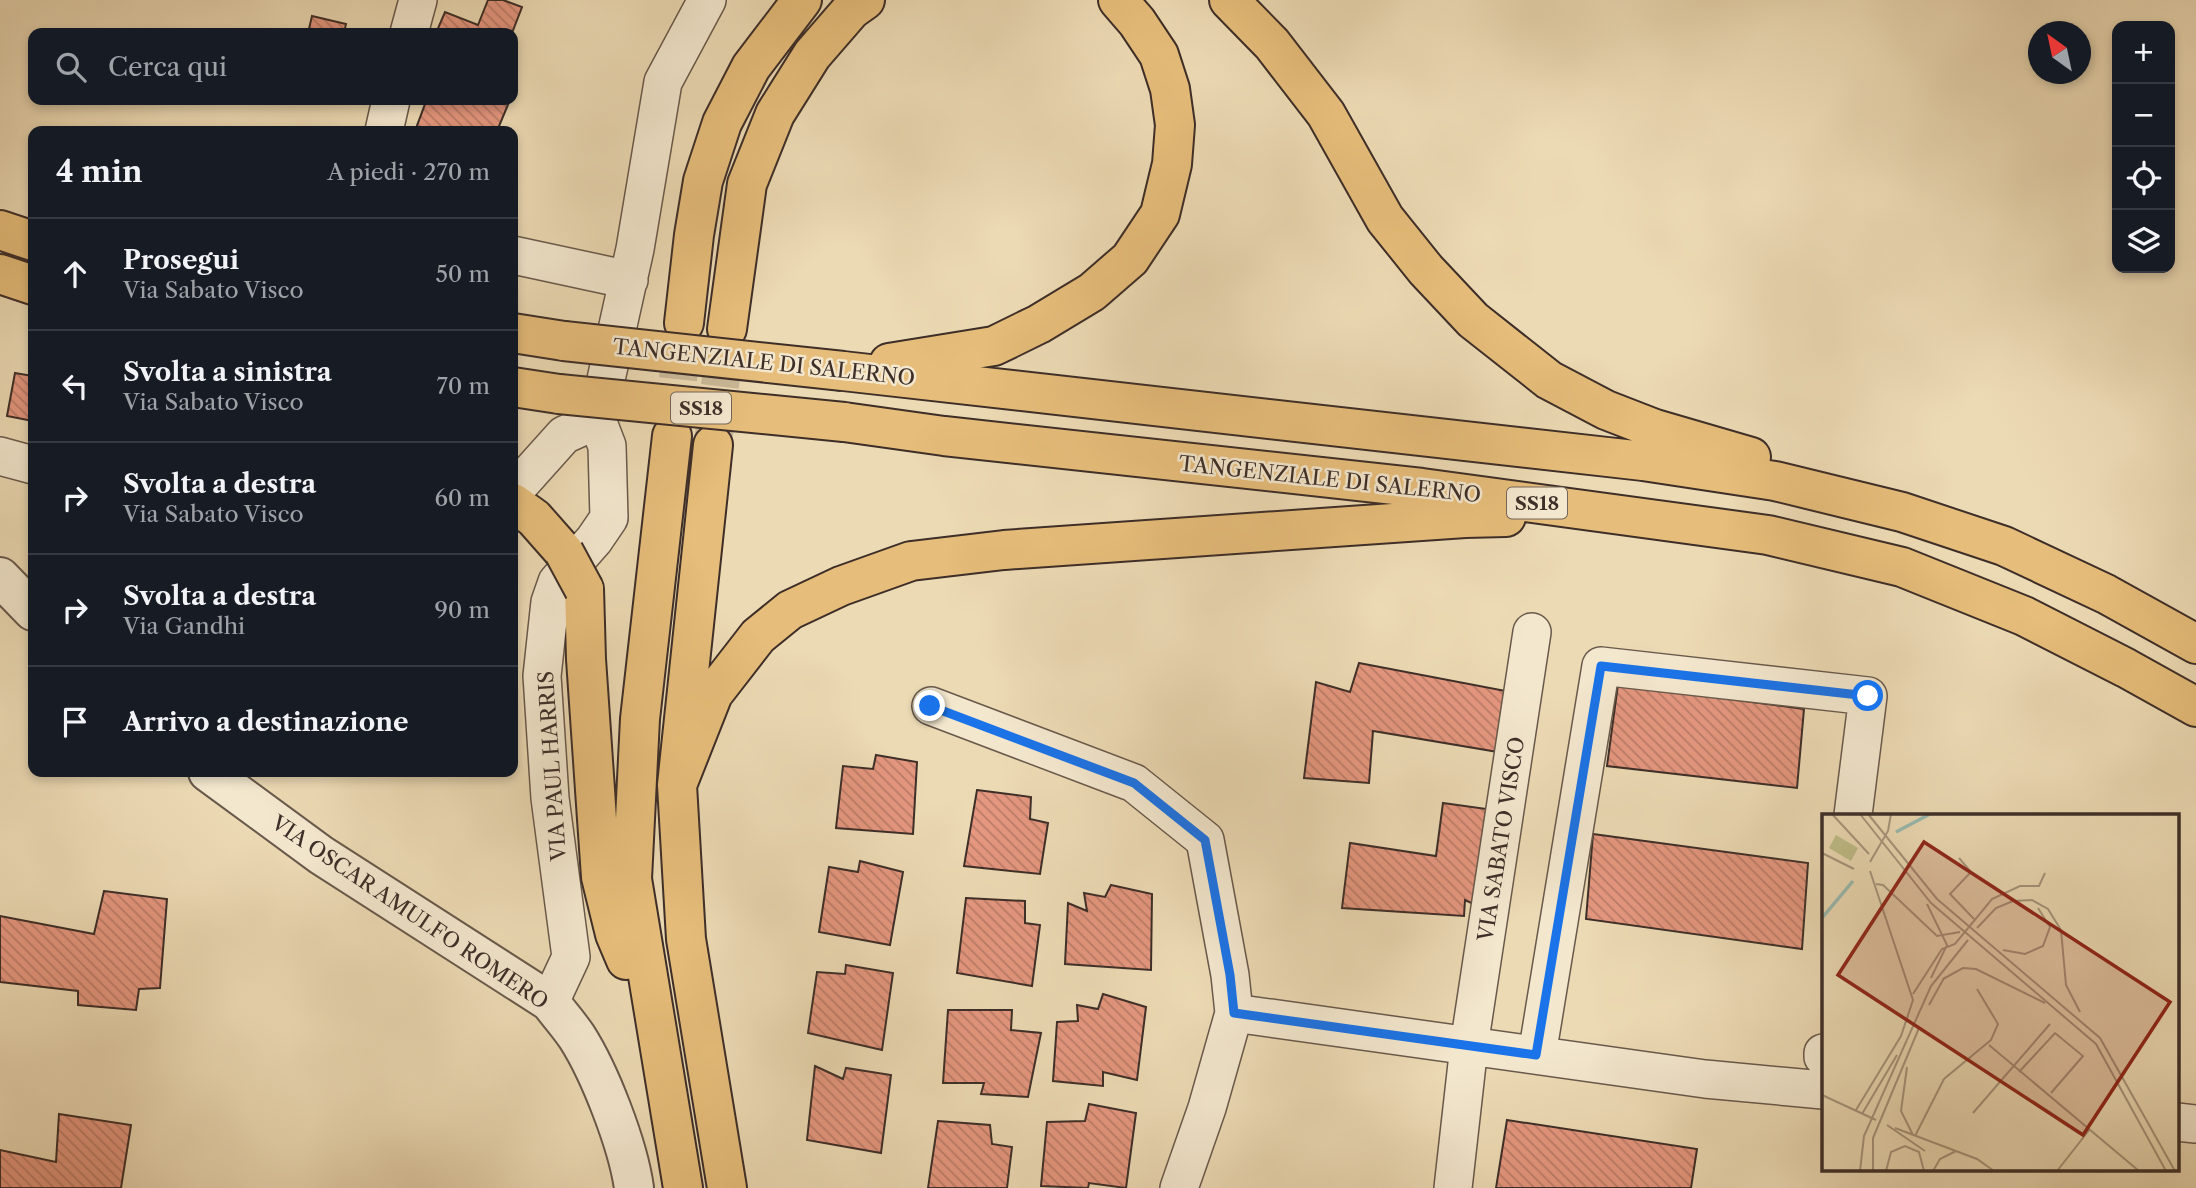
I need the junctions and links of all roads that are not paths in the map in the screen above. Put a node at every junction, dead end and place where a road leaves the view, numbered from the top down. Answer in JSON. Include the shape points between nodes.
{"nodes":[{"id":1,"x":418,"y":0,"type":"edge"},
{"id":2,"x":707,"y":0,"type":"edge"},
{"id":3,"x":802,"y":0,"type":"edge"},
{"id":4,"x":865,"y":0,"type":"edge"},
{"id":5,"x":1118,"y":0,"type":"edge"},
{"id":6,"x":1229,"y":0,"type":"edge"},
{"id":7,"x":410,"y":28,"type":"edge"},
{"id":8,"x":390,"y":105,"type":"edge"},
{"id":9,"x":385,"y":126,"type":"edge"},
{"id":10,"x":0,"y":230,"type":"edge"},
{"id":11,"x":28,"y":239,"type":"edge"},
{"id":12,"x":518,"y":256,"type":"edge"},
{"id":13,"x":0,"y":274,"type":"edge"},
{"id":14,"x":629,"y":280,"type":"junction"},
{"id":15,"x":28,"y":283,"type":"edge"},
{"id":16,"x":684,"y":323,"type":"tunnel mouth"},
{"id":17,"x":727,"y":329,"type":"tunnel mouth"},
{"id":18,"x":518,"y":334,"type":"edge"},
{"id":19,"x":843,"y":371,"type":"junction"},
{"id":20,"x":518,"y":388,"type":"edge"},
{"id":21,"x":597,"y":420,"type":"junction"},
{"id":22,"x":672,"y":436,"type":"tunnel mouth"},
{"id":23,"x":713,"y":445,"type":"tunnel mouth"},
{"id":24,"x":0,"y":456,"type":"edge"},
{"id":25,"x":28,"y":464,"type":"edge"},
{"id":26,"x":519,"y":503,"type":"edge"},
{"id":27,"x":1632,"y":515,"type":"junction"},
{"id":28,"x":2004,"y":546,"type":"junction"},
{"id":29,"x":0,"y":578,"type":"edge"},
{"id":30,"x":28,"y":606,"type":"edge"},
{"id":31,"x":1532,"y":632,"type":"dead end"},
{"id":32,"x":2196,"y":644,"type":"edge"},
{"id":33,"x":930,"y":706,"type":"dead end"},
{"id":34,"x":2196,"y":707,"type":"edge"},
{"id":35,"x":215,"y":777,"type":"edge"},
{"id":36,"x":677,"y":785,"type":"junction"},
{"id":37,"x":1853,"y":814,"type":"edge"},
{"id":38,"x":550,"y":1002,"type":"junction"},
{"id":39,"x":1234,"y":1013,"type":"junction"},
{"id":40,"x":657,"y":1037,"type":"junction"},
{"id":41,"x":1469,"y":1046,"type":"junction"},
{"id":42,"x":1536,"y":1055,"type":"junction"},
{"id":43,"x":1822,"y":1090,"type":"edge"},
{"id":44,"x":2178,"y":1122,"type":"edge"},
{"id":45,"x":2196,"y":1124,"type":"edge"},
{"id":46,"x":634,"y":1188,"type":"edge"},
{"id":47,"x":683,"y":1188,"type":"edge"},
{"id":48,"x":727,"y":1188,"type":"edge"},
{"id":49,"x":1179,"y":1188,"type":"edge"},
{"id":50,"x":1453,"y":1188,"type":"edge"}],
"edges":[{"from":1,"to":7,"type":"street"},
{"from":2,"to":14,"type":"street","name":"VIA PAUL HARRIS","via":[[663,82]]},
{"from":3,"to":16,"type":"highway","via":[[751,67],[722,122],[703,181]]},
{"from":4,"to":17,"type":"highway","via":[[812,55],[775,114],[747,184]]},
{"from":5,"to":19,"type":"highway","via":[[1159,55],[1175,125],[1172,164],[1160,214],[1130,259],[1092,292],[994,346]]},
{"from":6,"to":28,"type":"highway","via":[[1272,44],[1326,114],[1385,219],[1426,270],[1473,320],[1549,380],[1655,429],[1889,492],[1955,515],[1988,530]]},
{"from":8,"to":9,"type":"street"},
{"from":10,"to":11,"type":"highway"},
{"from":12,"to":14,"type":"street"},
{"from":13,"to":15,"type":"highway"},
{"from":14,"to":21,"type":"street","name":"VIA PAUL HARRIS"},
{"from":18,"to":19,"type":"highway","name":"TANGENZIALE DI SALERNO","bridge":true},
{"from":19,"to":28,"type":"highway","name":"TANGENZIALE DI SALERNO","via":[[1655,463],[1775,481],[1902,512]]},
{"from":20,"to":27,"type":"highway","name":"TANGENZIALE DI SALERNO","number":"SS18","bridge":true},
{"from":21,"to":26,"type":"street","via":[[564,435]]},
{"from":21,"to":38,"type":"street","name":"VIA PAUL HARRIS","via":[[607,446],[609,519],[558,582],[550,602],[542,676],[550,798],[571,957]]},
{"from":22,"to":40,"type":"highway","via":[[640,719],[632,880]]},
{"from":23,"to":36,"type":"highway"},
{"from":24,"to":25,"type":"street"},
{"from":26,"to":40,"type":"highway","bridge":true,"via":[[564,552],[584,589],[601,877],[615,934]]},
{"from":27,"to":34,"type":"highway","name":"TANGENZIALE DI SALERNO","number":"SS18","via":[[1768,535],[1902,567],[2024,616]]},
{"from":27,"to":36,"type":"highway","via":[[1465,518],[1004,550],[911,561],[790,610],[758,636],[713,694]]},
{"from":28,"to":32,"type":"highway","name":"TANGENZIALE DI SALERNO"},
{"from":29,"to":30,"type":"street"},
{"from":31,"to":41,"type":"street","name":"VIA SABATO VISCO"},
{"from":33,"to":39,"type":"street","via":[[1134,783],[1205,840]]},
{"from":35,"to":38,"type":"street","name":"VIA OSCAR AMULFO ROMERO","via":[[321,855]]},
{"from":36,"to":48,"type":"highway","via":[[686,939]]},
{"from":37,"to":42,"type":"street","via":[[1868,696],[1601,666]]},
{"from":38,"to":46,"type":"street","name":"VIA OSCAR AMULFO ROMERO","via":[[577,1038],[608,1099]]},
{"from":39,"to":41,"type":"street"},
{"from":39,"to":49,"type":"street"},
{"from":40,"to":47,"type":"highway"},
{"from":41,"to":42,"type":"street"},
{"from":41,"to":50,"type":"street","name":"VIA SABATO VISCO"},
{"from":42,"to":43,"type":"street"},
{"from":44,"to":45,"type":"street"}]}
